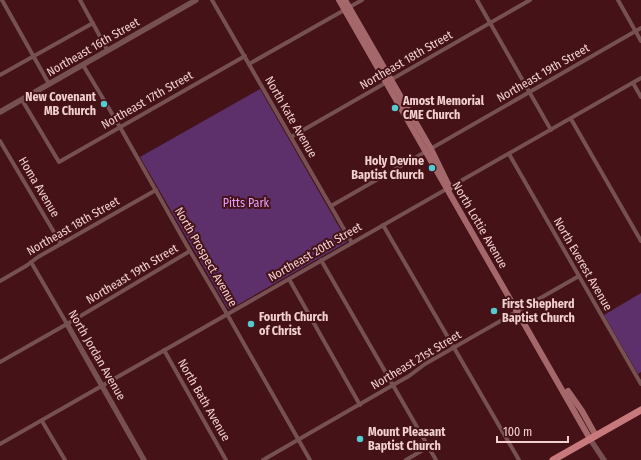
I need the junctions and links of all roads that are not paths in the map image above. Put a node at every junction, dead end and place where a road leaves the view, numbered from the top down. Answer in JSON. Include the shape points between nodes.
{"nodes":[{"id":1,"x":2,"y":0,"type":"edge"},
{"id":2,"x":80,"y":0,"type":"edge"},
{"id":3,"x":196,"y":0,"type":"edge"},
{"id":4,"x":212,"y":0,"type":"edge"},
{"id":5,"x":339,"y":0,"type":"edge"},
{"id":6,"x":345,"y":0,"type":"edge"},
{"id":7,"x":362,"y":0,"type":"edge"},
{"id":8,"x":477,"y":0,"type":"edge"},
{"id":9,"x":530,"y":0,"type":"edge"},
{"id":10,"x":618,"y":0,"type":"edge"},
{"id":11,"x":347,"y":8,"type":"junction"},
{"id":12,"x":93,"y":23,"type":"junction"},
{"id":13,"x":490,"y":23,"type":"junction"},
{"id":14,"x":641,"y":28,"type":"edge"},
{"id":15,"x":636,"y":31,"type":"junction"},
{"id":16,"x":641,"y":41,"type":"edge"},
{"id":17,"x":108,"y":51,"type":"junction"},
{"id":18,"x":34,"y":56,"type":"junction"},
{"id":19,"x":244,"y":56,"type":"junction"},
{"id":20,"x":249,"y":64,"type":"junction"},
{"id":21,"x":83,"y":65,"type":"junction"},
{"id":22,"x":0,"y":75,"type":"edge"},
{"id":23,"x":641,"y":78,"type":"edge"},
{"id":24,"x":389,"y":81,"type":"junction"},
{"id":25,"x":633,"y":83,"type":"junction"},
{"id":26,"x":50,"y":84,"type":"junction"},
{"id":27,"x":530,"y":92,"type":"junction"},
{"id":28,"x":641,"y":98,"type":"edge"},
{"id":29,"x":22,"y":100,"type":"junction"},
{"id":30,"x":0,"y":112,"type":"edge"},
{"id":31,"x":571,"y":119,"type":"junction"},
{"id":32,"x":120,"y":127,"type":"junction"},
{"id":33,"x":551,"y":130,"type":"junction"},
{"id":34,"x":291,"y":137,"type":"junction"},
{"id":35,"x":0,"y":141,"type":"edge"},
{"id":36,"x":428,"y":150,"type":"junction"},
{"id":37,"x":509,"y":154,"type":"junction"},
{"id":38,"x":448,"y":188,"type":"junction"},
{"id":39,"x":156,"y":190,"type":"junction"},
{"id":40,"x":331,"y":206,"type":"junction"},
{"id":41,"x":384,"y":225,"type":"junction"},
{"id":42,"x":641,"y":241,"type":"edge"},
{"id":43,"x":352,"y":243,"type":"junction"},
{"id":44,"x":61,"y":244,"type":"junction"},
{"id":45,"x":190,"y":251,"type":"junction"},
{"id":46,"x":321,"y":260,"type":"junction"},
{"id":47,"x":31,"y":262,"type":"junction"},
{"id":48,"x":579,"y":276,"type":"junction"},
{"id":49,"x":289,"y":279,"type":"junction"},
{"id":50,"x":0,"y":280,"type":"edge"},
{"id":51,"x":519,"y":311,"type":"junction"},
{"id":52,"x":227,"y":314,"type":"junction"},
{"id":53,"x":66,"y":324,"type":"junction"},
{"id":54,"x":454,"y":348,"type":"junction"},
{"id":55,"x":164,"y":350,"type":"junction"},
{"id":56,"x":0,"y":362,"type":"edge"},
{"id":57,"x":641,"y":384,"type":"edge"},
{"id":58,"x":102,"y":386,"type":"junction"},
{"id":59,"x":393,"y":386,"type":"junction"},
{"id":60,"x":360,"y":405,"type":"junction"},
{"id":61,"x":641,"y":410,"type":"edge"},
{"id":62,"x":42,"y":421,"type":"junction"},
{"id":63,"x":593,"y":437,"type":"junction"},
{"id":64,"x":298,"y":440,"type":"junction"},
{"id":65,"x":0,"y":444,"type":"edge"},
{"id":66,"x":428,"y":447,"type":"junction"},
{"id":67,"x":64,"y":460,"type":"edge"},
{"id":68,"x":144,"y":460,"type":"edge"},
{"id":69,"x":226,"y":460,"type":"edge"},
{"id":70,"x":263,"y":460,"type":"edge"},
{"id":71,"x":310,"y":460,"type":"edge"},
{"id":72,"x":406,"y":460,"type":"edge"},
{"id":73,"x":436,"y":460,"type":"edge"},
{"id":74,"x":519,"y":460,"type":"edge"},
{"id":75,"x":553,"y":460,"type":"edge"},
{"id":76,"x":604,"y":460,"type":"edge"}],
"edges":[{"from":1,"to":18,"type":"street"},
{"from":2,"to":12,"type":"street"},
{"from":3,"to":17,"type":"street","name":"Northeast 16th Street"},
{"from":4,"to":19,"type":"street","name":"North Kate Avenue"},
{"from":5,"to":11,"type":"main road","name":"North Lottie Avenue"},
{"from":6,"to":11,"type":"main road","name":"North Lottie Avenue"},
{"from":7,"to":11,"type":"street"},
{"from":8,"to":13,"type":"street"},
{"from":9,"to":13,"type":"street","name":"Northeast 18th Street"},
{"from":10,"to":15,"type":"street"},
{"from":11,"to":20,"type":"street"},
{"from":11,"to":24,"type":"main road","name":"North Lottie Avenue"},
{"from":12,"to":17,"type":"street"},
{"from":12,"to":18,"type":"street"},
{"from":13,"to":24,"type":"street","name":"Northeast 18th Street"},
{"from":13,"to":27,"type":"street"},
{"from":14,"to":15,"type":"street","name":"Northeast 19th Street"},
{"from":15,"to":16,"type":"street"},
{"from":15,"to":27,"type":"street","name":"Northeast 19th Street"},
{"from":17,"to":21,"type":"street","name":"Northeast 16th Street"},
{"from":18,"to":22,"type":"street"},
{"from":18,"to":26,"type":"street"},
{"from":19,"to":20,"type":"street","name":"North Kate Avenue"},
{"from":19,"to":32,"type":"street","name":"Northeast 17th Street"},
{"from":20,"to":34,"type":"street","name":"North Kate Avenue"},
{"from":21,"to":26,"type":"street","name":"Northeast 16th Street"},
{"from":21,"to":32,"type":"street","name":"North Prospect Avenue"},
{"from":23,"to":25,"type":"street","name":"Northeast 20th Street"},
{"from":24,"to":34,"type":"street","name":"Northeast 18th Street"},
{"from":24,"to":36,"type":"main road","name":"North Lottie Avenue"},
{"from":25,"to":28,"type":"street"},
{"from":25,"to":31,"type":"street","name":"Northeast 20th Street"},
{"from":26,"to":29,"type":"street","name":"Northeast 16th Street"},
{"from":27,"to":33,"type":"street"},
{"from":27,"to":36,"type":"street","name":"Northeast 19th Street"},
{"from":29,"to":30,"type":"street","name":"Northeast 16th Street"},
{"from":29,"to":32,"type":"street","name":"Northeast 17th Street","via":[[59,162]]},
{"from":31,"to":33,"type":"street","name":"Northeast 20th Street"},
{"from":31,"to":42,"type":"street"},
{"from":32,"to":39,"type":"street","name":"North Prospect Avenue"},
{"from":33,"to":37,"type":"street","name":"Northeast 20th Street"},
{"from":34,"to":40,"type":"street","name":"North Kate Avenue"},
{"from":35,"to":44,"type":"street","name":"Homa Avenue"},
{"from":36,"to":38,"type":"main road","name":"North Lottie Avenue"},
{"from":36,"to":40,"type":"street","name":"Northeast 19th Street"},
{"from":37,"to":38,"type":"street","name":"Northeast 20th Street"},
{"from":37,"to":48,"type":"street","name":"North Everest Avenue"},
{"from":38,"to":41,"type":"street","name":"Northeast 20th Street"},
{"from":38,"to":51,"type":"main road","name":"North Lottie Avenue"},
{"from":39,"to":44,"type":"street","name":"Northeast 18th Street"},
{"from":39,"to":45,"type":"street","name":"North Prospect Avenue"},
{"from":40,"to":43,"type":"street","name":"North Kate Avenue"},
{"from":41,"to":43,"type":"street","name":"Northeast 20th Street"},
{"from":41,"to":54,"type":"street"},
{"from":43,"to":46,"type":"street","name":"Northeast 20th Street"},
{"from":44,"to":47,"type":"street","name":"Northeast 18th Street"},
{"from":45,"to":52,"type":"street","name":"North Prospect Avenue"},
{"from":45,"to":53,"type":"street","name":"Northeast 19th Street"},
{"from":46,"to":49,"type":"street","name":"Northeast 20th Street"},
{"from":46,"to":59,"type":"street"},
{"from":47,"to":50,"type":"street","name":"Northeast 18th Street"},
{"from":47,"to":53,"type":"street","name":"North Jordan Avenue"},
{"from":48,"to":51,"type":"street","name":"Northeast 21st Street"},
{"from":48,"to":57,"type":"street","name":"North Everest Avenue"},
{"from":49,"to":52,"type":"street","name":"Northeast 20th Street"},
{"from":49,"to":60,"type":"street"},
{"from":51,"to":54,"type":"street","name":"Northeast 21st Street"},
{"from":51,"to":63,"type":"main road","name":"North Lottie Avenue","via":[[582,412]]},
{"from":52,"to":55,"type":"street","name":"Northeast 20th Street"},
{"from":52,"to":64,"type":"street","name":"North Prospect Avenue"},
{"from":53,"to":56,"type":"street","name":"Northeast 19th Street"},
{"from":53,"to":58,"type":"street","name":"North Jordan Avenue"},
{"from":54,"to":59,"type":"street","name":"Northeast 21st Street"},
{"from":54,"to":74,"type":"street"},
{"from":55,"to":58,"type":"street","name":"Northeast 20th Street"},
{"from":55,"to":69,"type":"street","name":"North Bath Avenue"},
{"from":58,"to":62,"type":"street","name":"Northeast 20th Street"},
{"from":58,"to":68,"type":"street","name":"North Jordan Avenue"},
{"from":59,"to":60,"type":"street","name":"Northeast 21st Street"},
{"from":59,"to":66,"type":"street"},
{"from":60,"to":64,"type":"street","name":"Northeast 21st Street"},
{"from":61,"to":63,"type":"main road"},
{"from":62,"to":65,"type":"street","name":"Northeast 20th Street"},
{"from":62,"to":67,"type":"street"},
{"from":63,"to":75,"type":"main road"},
{"from":63,"to":76,"type":"street","name":"North Lottie Avenue"},
{"from":64,"to":70,"type":"street","name":"Northeast 21st Street"},
{"from":64,"to":71,"type":"street","name":"North Prospect Avenue"},
{"from":66,"to":72,"type":"street"},
{"from":66,"to":73,"type":"street"}]}
